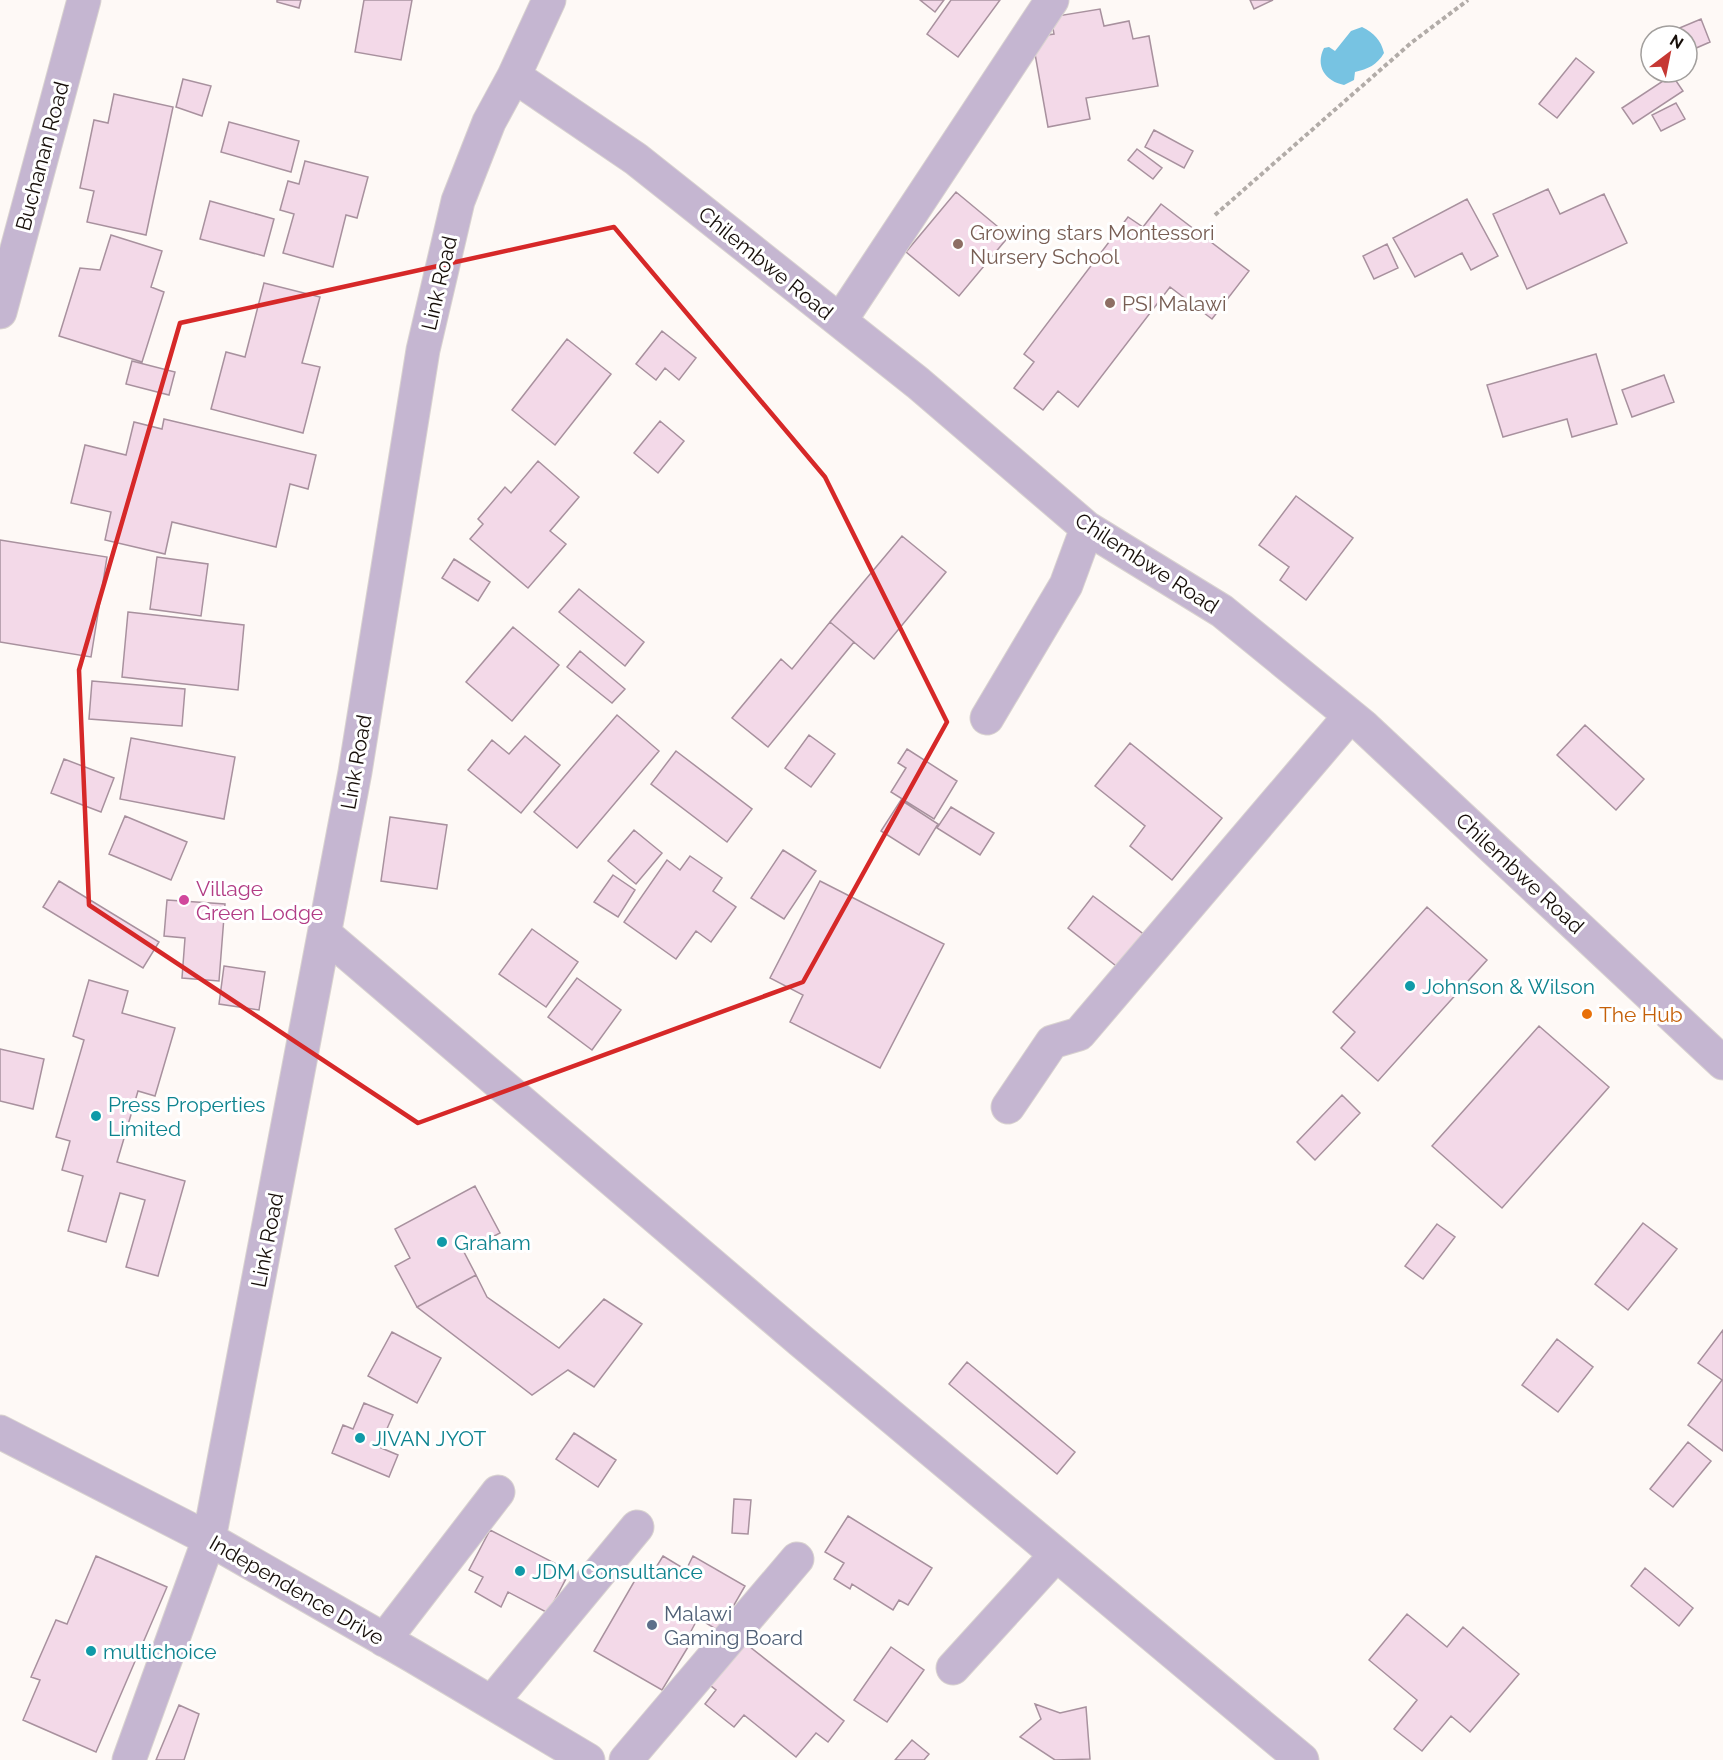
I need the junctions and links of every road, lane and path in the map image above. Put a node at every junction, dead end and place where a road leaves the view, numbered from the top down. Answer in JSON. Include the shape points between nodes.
{"nodes":[{"id":1,"x":84,"y":0,"type":"edge"},
{"id":2,"x":549,"y":0,"type":"edge"},
{"id":3,"x":1052,"y":0,"type":"edge"},
{"id":4,"x":1468,"y":0,"type":"edge"},
{"id":5,"x":514,"y":76,"type":"junction"},
{"id":6,"x":1215,"y":215,"type":"dead end"},
{"id":7,"x":0,"y":312,"type":"edge"},
{"id":8,"x":840,"y":321,"type":"junction"},
{"id":9,"x":1087,"y":528,"type":"junction"},
{"id":10,"x":1350,"y":716,"type":"junction"},
{"id":11,"x":987,"y":718,"type":"dead end"},
{"id":12,"x":326,"y":935,"type":"junction"},
{"id":13,"x":1723,"y":1063,"type":"edge"},
{"id":14,"x":1008,"y":1107,"type":"dead end"},
{"id":15,"x":0,"y":1432,"type":"edge"},
{"id":16,"x":498,"y":1492,"type":"dead end"},
{"id":17,"x":637,"y":1527,"type":"dead end"},
{"id":18,"x":209,"y":1539,"type":"junction"},
{"id":19,"x":1056,"y":1555,"type":"junction"},
{"id":20,"x":797,"y":1559,"type":"dead end"},
{"id":21,"x":384,"y":1640,"type":"junction"},
{"id":22,"x":953,"y":1668,"type":"dead end"},
{"id":23,"x":492,"y":1702,"type":"junction"},
{"id":24,"x":129,"y":1760,"type":"edge"},
{"id":25,"x":588,"y":1760,"type":"edge"},
{"id":26,"x":626,"y":1760,"type":"edge"},
{"id":27,"x":1302,"y":1760,"type":"edge"}],
"edges":[{"from":1,"to":7,"type":"street","name":"Buchanan Road"},
{"from":2,"to":5,"type":"street","name":"Link Road"},
{"from":3,"to":8,"type":"street"},
{"from":4,"to":6,"type":"path","via":[[1411,43]]},
{"from":5,"to":8,"type":"street","name":"Chilembwe Road","via":[[636,159]]},
{"from":5,"to":12,"type":"street","name":"Link Road","via":[[489,122],[458,201],[423,350]]},
{"from":8,"to":9,"type":"street","name":"Chilembwe Road"},
{"from":9,"to":10,"type":"street","name":"Chilembwe Road","via":[[1222,611]]},
{"from":9,"to":11,"type":"street","via":[[1066,585]]},
{"from":10,"to":13,"type":"street","name":"Chilembwe Road"},
{"from":10,"to":14,"type":"street","via":[[1079,1034],[1052,1041]]},
{"from":12,"to":18,"type":"street","name":"Link Road"},
{"from":12,"to":19,"type":"street"},
{"from":15,"to":18,"type":"street","name":"Independence Drive"},
{"from":16,"to":21,"type":"street"},
{"from":17,"to":23,"type":"street"},
{"from":18,"to":21,"type":"street","name":"Independence Drive"},
{"from":18,"to":24,"type":"street","name":"Link Road"},
{"from":19,"to":22,"type":"street"},
{"from":19,"to":27,"type":"street"},
{"from":20,"to":26,"type":"street"},
{"from":21,"to":23,"type":"street","name":"Independence Drive"},
{"from":23,"to":25,"type":"street","name":"Independence Drive"}]}
